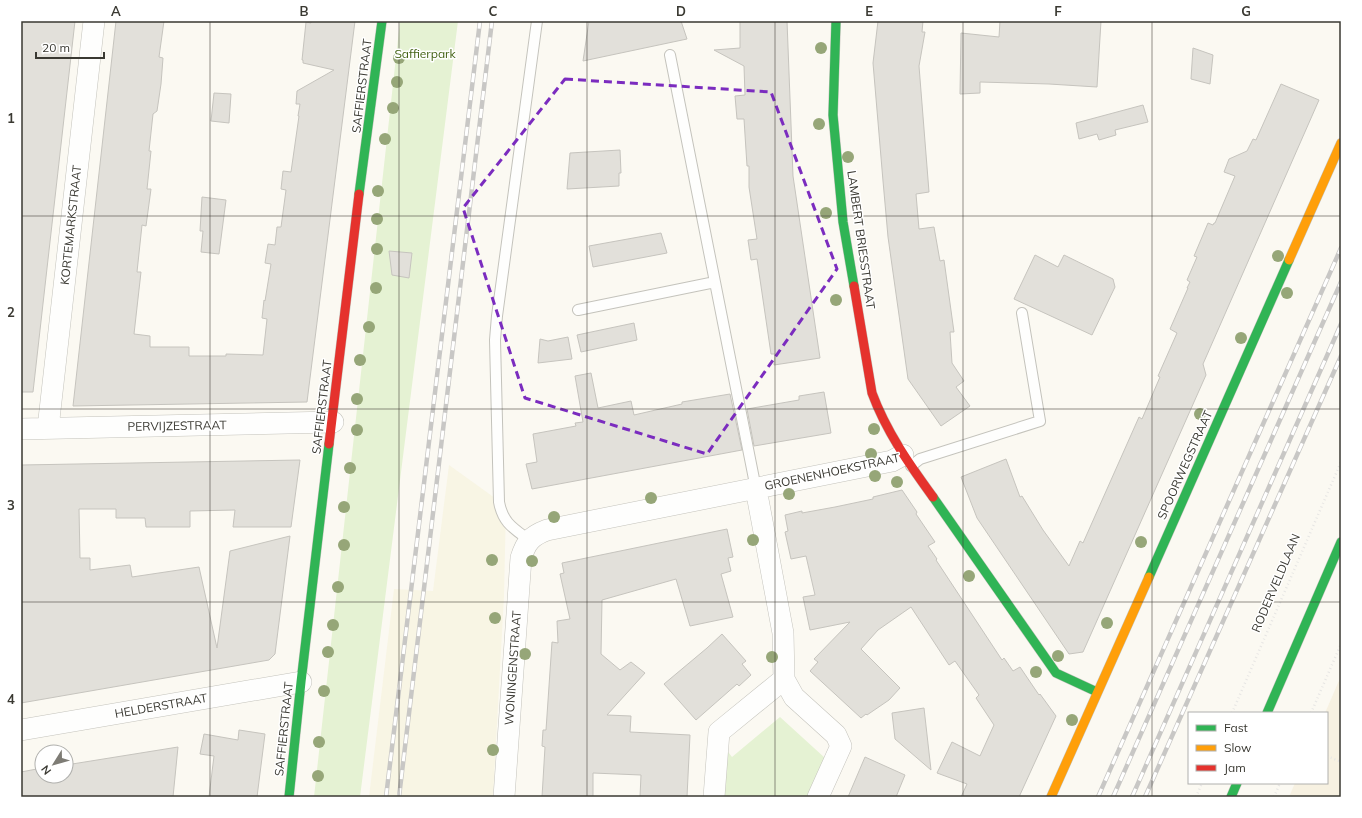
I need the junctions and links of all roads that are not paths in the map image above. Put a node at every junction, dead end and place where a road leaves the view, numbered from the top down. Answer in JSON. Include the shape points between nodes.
{"nodes":[{"id":1,"x":94,"y":21,"type":"edge"},
{"id":2,"x":382,"y":21,"type":"edge"},
{"id":3,"x":537,"y":21,"type":"edge"},
{"id":4,"x":836,"y":21,"type":"edge"},
{"id":5,"x":670,"y":55,"type":"dead end"},
{"id":6,"x":1341,"y":143,"type":"edge"},
{"id":7,"x":715,"y":282,"type":"junction"},
{"id":8,"x":578,"y":310,"type":"dead end"},
{"id":9,"x":1022,"y":313,"type":"dead end"},
{"id":10,"x":333,"y":422,"type":"junction"},
{"id":11,"x":48,"y":428,"type":"junction"},
{"id":12,"x":21,"y":429,"type":"edge"},
{"id":13,"x":907,"y":460,"type":"junction"},
{"id":14,"x":756,"y":489,"type":"junction"},
{"id":15,"x":529,"y":540,"type":"junction"},
{"id":16,"x":1341,"y":542,"type":"edge"},
{"id":17,"x":784,"y":679,"type":"junction"},
{"id":18,"x":301,"y":682,"type":"junction"},
{"id":19,"x":1097,"y":692,"type":"junction"},
{"id":20,"x":1267,"y":712,"type":"edge"},
{"id":21,"x":21,"y":730,"type":"edge"},
{"id":22,"x":1237,"y":784,"type":"edge"},
{"id":23,"x":289,"y":797,"type":"edge"},
{"id":24,"x":504,"y":797,"type":"edge"},
{"id":25,"x":714,"y":797,"type":"edge"},
{"id":26,"x":818,"y":797,"type":"edge"},
{"id":27,"x":1051,"y":797,"type":"edge"},
{"id":28,"x":1231,"y":797,"type":"edge"}],
"edges":[{"from":1,"to":11,"type":"street","name":"KORTEMARKSTRAAT"},
{"from":2,"to":10,"type":"street","name":"SAFFIERSTRAAT"},
{"from":3,"to":15,"type":"lane","via":[[495,340],[501,514],[514,530]]},
{"from":4,"to":13,"type":"street","name":"LAMBERT BRIESSTRAAT","via":[[833,115],[843,222],[872,393],[878,409]]},
{"from":5,"to":7,"type":"lane"},
{"from":6,"to":19,"type":"street","name":"SPOORWEGSTRAAT"},
{"from":7,"to":8,"type":"lane"},
{"from":7,"to":14,"type":"lane"},
{"from":9,"to":13,"type":"lane","via":[[1040,421],[920,459]]},
{"from":10,"to":11,"type":"street","name":"PERVIJZESTRAAT"},
{"from":10,"to":18,"type":"street","name":"SAFFIERSTRAAT"},
{"from":11,"to":12,"type":"street","name":"PERVIJZESTRAAT"},
{"from":13,"to":14,"type":"street","name":"GROENENHOEKSTRAAT"},
{"from":13,"to":19,"type":"street","name":"GROENENHOEKSTRAAT","via":[[1056,673]]},
{"from":14,"to":15,"type":"street","name":"GROENENHOEKSTRAAT","via":[[547,530]]},
{"from":14,"to":17,"type":"street","via":[[783,633]]},
{"from":15,"to":24,"type":"street","name":"WONINGENSTRAAT","via":[[521,558]]},
{"from":16,"to":20,"type":"street"},
{"from":17,"to":25,"type":"street","via":[[719,732]]},
{"from":17,"to":26,"type":"street","via":[[794,697],[836,735],[841,746]]},
{"from":18,"to":21,"type":"street","name":"HELDERSTRAAT"},
{"from":18,"to":23,"type":"street","name":"SAFFIERSTRAAT"},
{"from":19,"to":27,"type":"street","name":"SPOORWEGSTRAAT"},
{"from":22,"to":28,"type":"street"}]}
